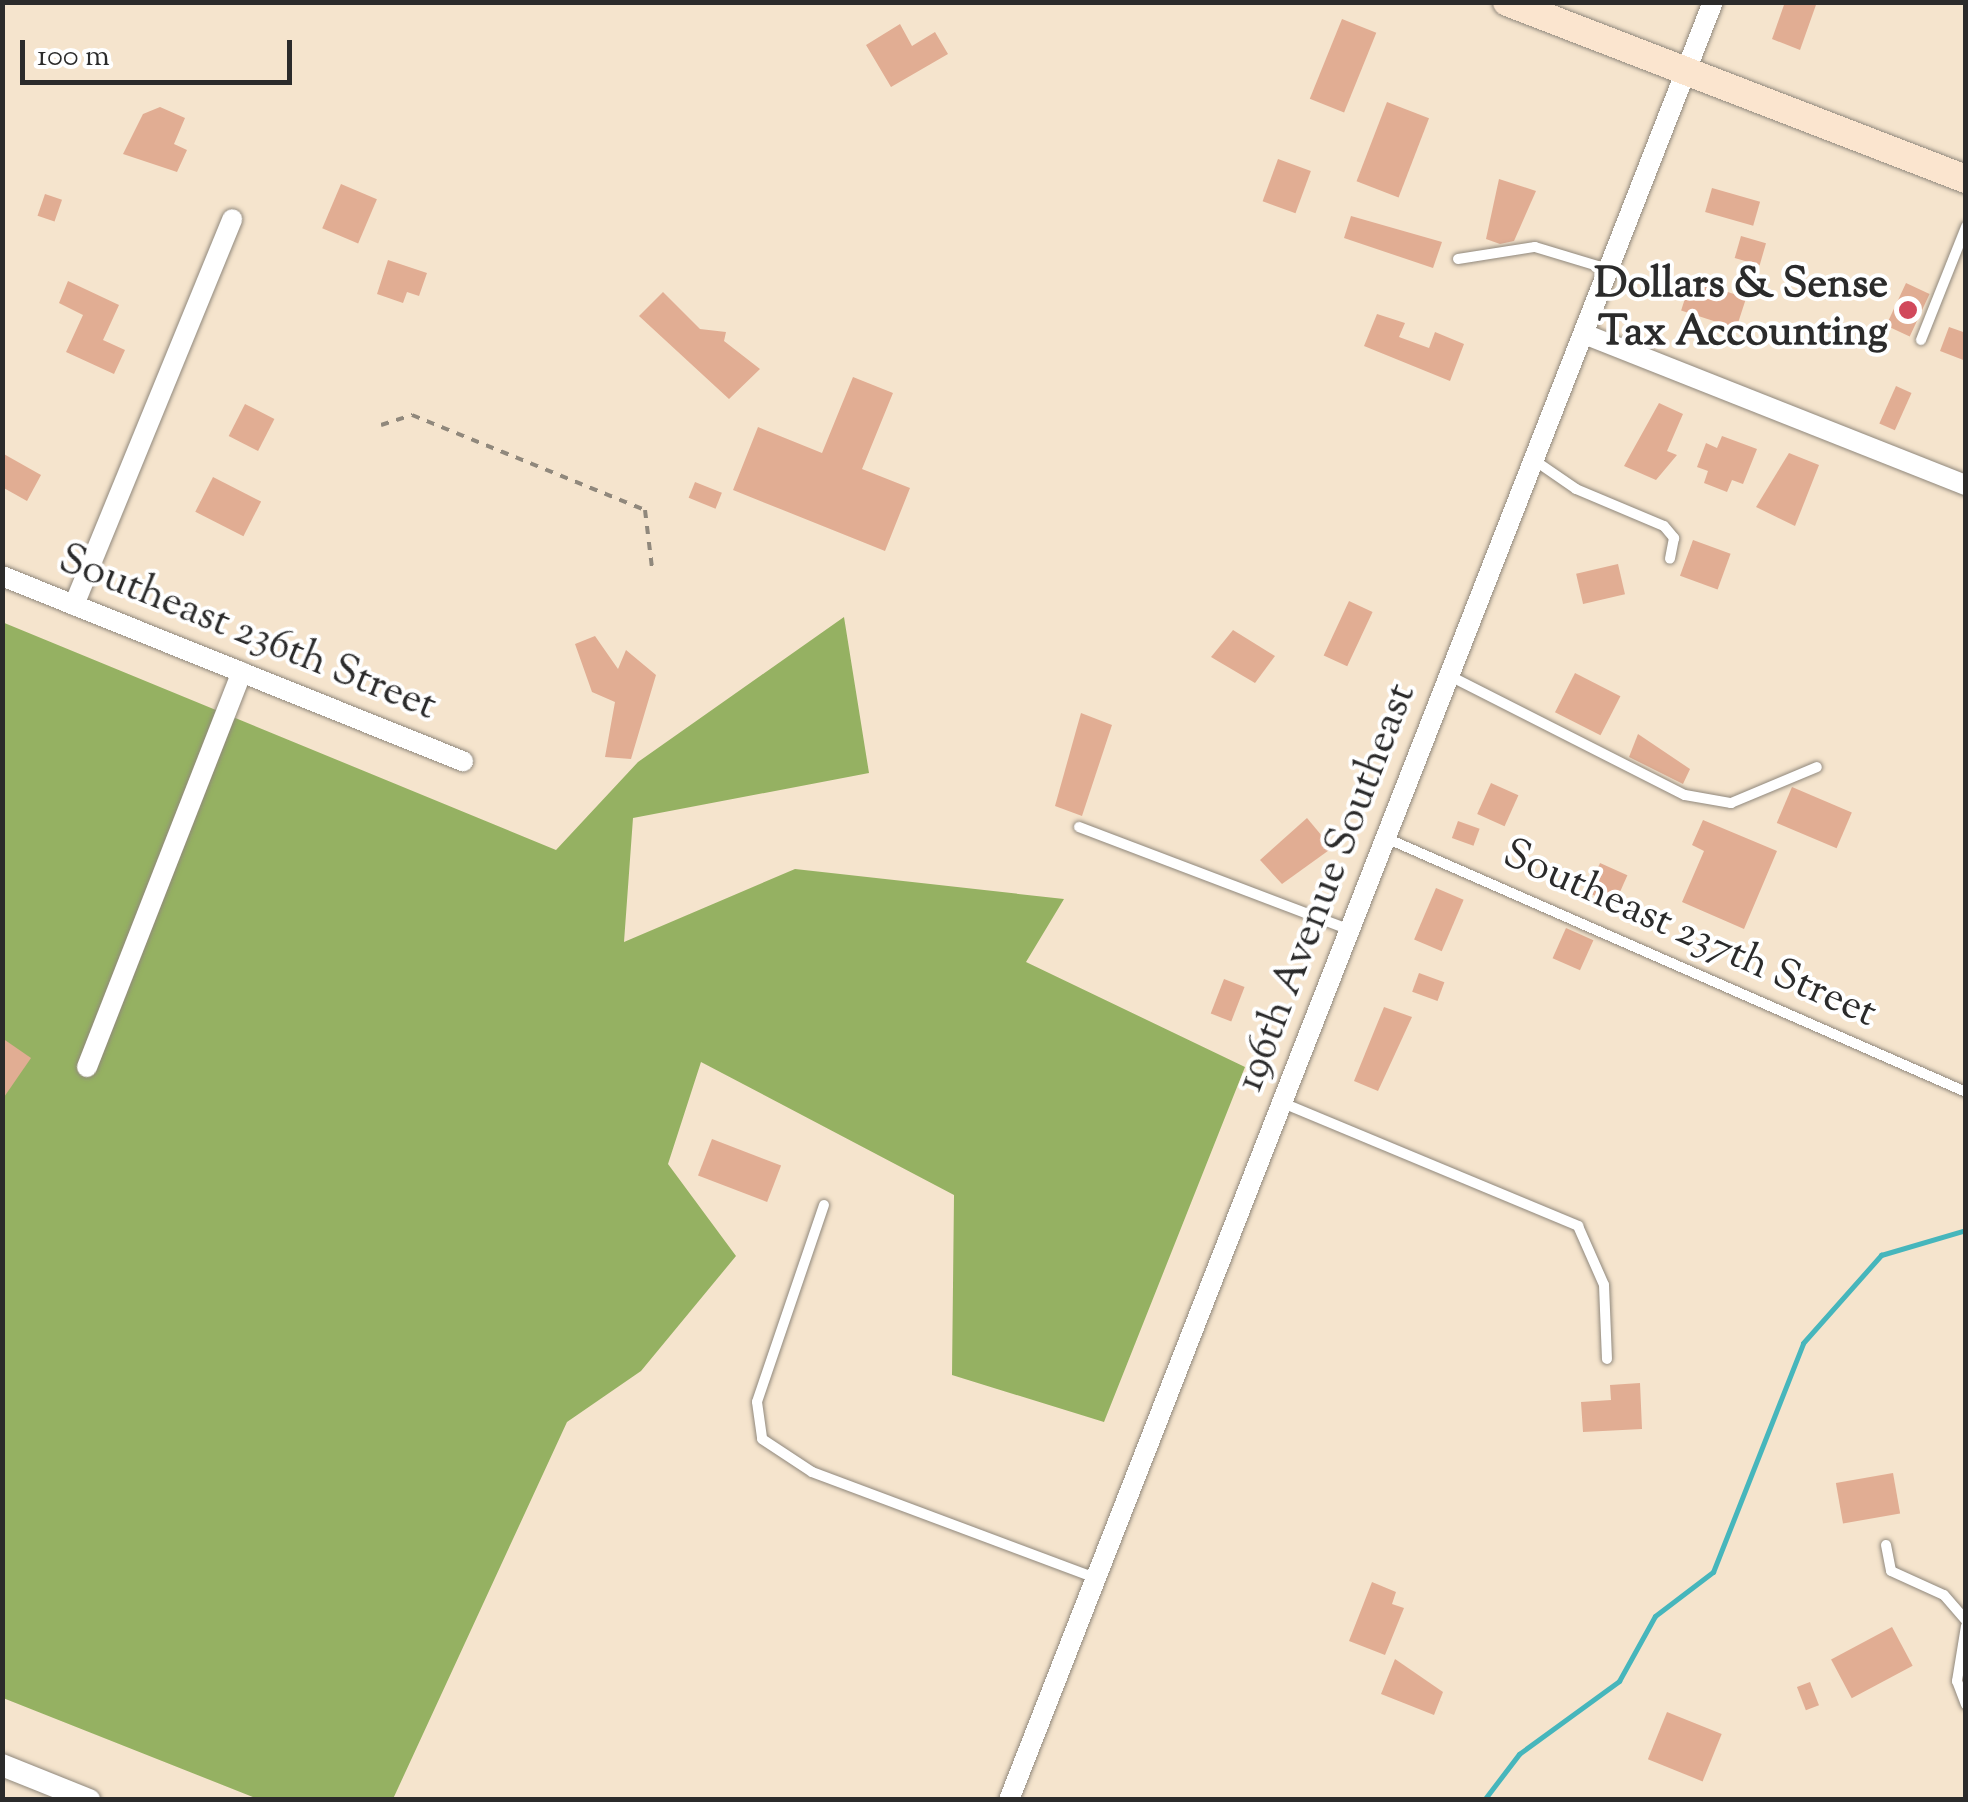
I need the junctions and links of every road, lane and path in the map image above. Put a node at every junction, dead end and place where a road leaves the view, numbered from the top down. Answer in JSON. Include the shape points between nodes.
{"nodes":[{"id":1,"x":1507,"y":2,"type":"edge"},
{"id":2,"x":1714,"y":2,"type":"edge"},
{"id":3,"x":1686,"y":72,"type":"junction"},
{"id":4,"x":1966,"y":178,"type":"edge"},
{"id":5,"x":232,"y":219,"type":"dead end"},
{"id":6,"x":1966,"y":227,"type":"edge"},
{"id":7,"x":1458,"y":259,"type":"dead end"},
{"id":8,"x":1609,"y":269,"type":"junction"},
{"id":9,"x":1584,"y":334,"type":"junction"},
{"id":10,"x":1921,"y":340,"type":"dead end"},
{"id":11,"x":381,"y":424,"type":"dead end"},
{"id":12,"x":1534,"y":460,"type":"junction"},
{"id":13,"x":1966,"y":485,"type":"edge"},
{"id":14,"x":1670,"y":559,"type":"dead end"},
{"id":15,"x":652,"y":568,"type":"dead end"},
{"id":16,"x":2,"y":576,"type":"edge"},
{"id":17,"x":74,"y":605,"type":"junction"},
{"id":18,"x":242,"y":672,"type":"junction"},
{"id":19,"x":1450,"y":676,"type":"junction"},
{"id":20,"x":463,"y":761,"type":"dead end"},
{"id":21,"x":1817,"y":768,"type":"dead end"},
{"id":22,"x":1079,"y":826,"type":"dead end"},
{"id":23,"x":1386,"y":838,"type":"junction"},
{"id":24,"x":1351,"y":930,"type":"junction"},
{"id":25,"x":87,"y":1067,"type":"dead end"},
{"id":26,"x":1966,"y":1092,"type":"edge"},
{"id":27,"x":1284,"y":1103,"type":"junction"},
{"id":28,"x":824,"y":1205,"type":"dead end"},
{"id":29,"x":1607,"y":1359,"type":"dead end"},
{"id":30,"x":1886,"y":1545,"type":"dead end"},
{"id":31,"x":1096,"y":1578,"type":"junction"},
{"id":32,"x":1966,"y":1623,"type":"edge"},
{"id":33,"x":1966,"y":1704,"type":"edge"},
{"id":34,"x":2,"y":1765,"type":"edge"},
{"id":35,"x":89,"y":1800,"type":"edge"},
{"id":36,"x":1009,"y":1800,"type":"edge"}],
"edges":[{"from":1,"to":3,"type":"main road"},
{"from":2,"to":3,"type":"street","name":"196th Avenue Southeast"},
{"from":3,"to":4,"type":"main road"},
{"from":3,"to":8,"type":"street","name":"196th Avenue Southeast"},
{"from":5,"to":17,"type":"street"},
{"from":6,"to":10,"type":"lane"},
{"from":7,"to":8,"type":"lane","via":[[1535,247]]},
{"from":8,"to":9,"type":"street","name":"196th Avenue Southeast"},
{"from":9,"to":12,"type":"street","name":"196th Avenue Southeast"},
{"from":9,"to":13,"type":"street"},
{"from":11,"to":15,"type":"path","via":[[412,415],[645,510]]},
{"from":12,"to":14,"type":"lane","via":[[1664,526],[1674,538]]},
{"from":12,"to":19,"type":"street","name":"196th Avenue Southeast"},
{"from":16,"to":17,"type":"street","name":"Southeast 236th Street"},
{"from":17,"to":18,"type":"street","name":"Southeast 236th Street"},
{"from":18,"to":20,"type":"street","name":"Southeast 236th Street"},
{"from":18,"to":25,"type":"street"},
{"from":19,"to":21,"type":"lane","via":[[1685,795],[1731,803]]},
{"from":19,"to":23,"type":"street","name":"196th Avenue Southeast"},
{"from":22,"to":24,"type":"lane"},
{"from":23,"to":24,"type":"street","name":"196th Avenue Southeast"},
{"from":23,"to":26,"type":"lane","name":"Southeast 237th Street"},
{"from":24,"to":27,"type":"street","name":"196th Avenue Southeast"},
{"from":27,"to":29,"type":"lane","via":[[1578,1226],[1604,1285]]},
{"from":27,"to":31,"type":"street","name":"196th Avenue Southeast"},
{"from":28,"to":31,"type":"lane","via":[[757,1402],[762,1439],[812,1472]]},
{"from":30,"to":32,"type":"lane","via":[[1891,1571],[1944,1595]]},
{"from":31,"to":36,"type":"street","name":"196th Avenue Southeast"},
{"from":32,"to":33,"type":"lane","via":[[1957,1680]]},
{"from":34,"to":35,"type":"street"}]}
